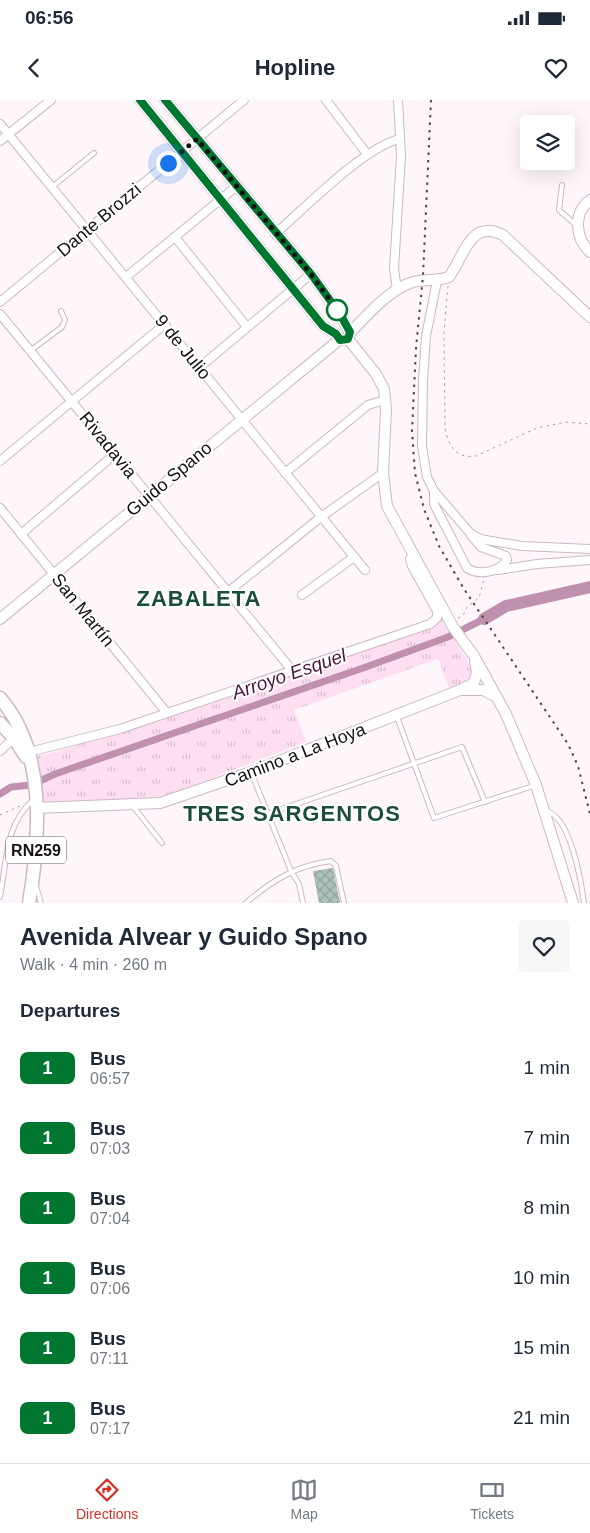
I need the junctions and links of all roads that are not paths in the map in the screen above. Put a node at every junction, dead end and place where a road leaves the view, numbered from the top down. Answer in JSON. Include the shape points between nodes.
{"nodes":[{"id":1,"x":50,"y":100,"type":"edge"},
{"id":2,"x":140,"y":100,"type":"edge"},
{"id":3,"x":165,"y":100,"type":"edge"},
{"id":4,"x":244,"y":100,"type":"edge"},
{"id":5,"x":326,"y":100,"type":"edge"},
{"id":6,"x":398,"y":100,"type":"edge"},
{"id":7,"x":0,"y":124,"type":"edge"},
{"id":8,"x":8,"y":134,"type":"junction"},
{"id":9,"x":197,"y":139,"type":"junction"},
{"id":10,"x":399,"y":139,"type":"junction"},
{"id":11,"x":0,"y":141,"type":"edge"},
{"id":12,"x":182,"y":151,"type":"junction"},
{"id":13,"x":94,"y":153,"type":"dead end"},
{"id":14,"x":367,"y":154,"type":"junction"},
{"id":15,"x":562,"y":185,"type":"dead end"},
{"id":16,"x":237,"y":186,"type":"junction"},
{"id":17,"x":52,"y":187,"type":"junction"},
{"id":18,"x":220,"y":200,"type":"junction"},
{"id":19,"x":590,"y":200,"type":"edge"},
{"id":20,"x":578,"y":228,"type":"junction"},
{"id":21,"x":88,"y":230,"type":"junction"},
{"id":22,"x":275,"y":234,"type":"junction"},
{"id":23,"x":175,"y":237,"type":"junction"},
{"id":24,"x":590,"y":252,"type":"edge"},
{"id":25,"x":311,"y":274,"type":"junction"},
{"id":26,"x":126,"y":278,"type":"junction"},
{"id":27,"x":438,"y":281,"type":"junction"},
{"id":28,"x":397,"y":289,"type":"junction"},
{"id":29,"x":292,"y":290,"type":"junction"},
{"id":30,"x":0,"y":302,"type":"edge"},
{"id":31,"x":60,"y":311,"type":"dead end"},
{"id":32,"x":0,"y":314,"type":"edge"},
{"id":33,"x":590,"y":317,"type":"edge"},
{"id":34,"x":165,"y":324,"type":"junction"},
{"id":35,"x":247,"y":328,"type":"junction"},
{"id":36,"x":346,"y":332,"type":"junction"},
{"id":37,"x":30,"y":351,"type":"junction"},
{"id":38,"x":200,"y":367,"type":"junction"},
{"id":39,"x":386,"y":400,"type":"junction"},
{"id":40,"x":72,"y":402,"type":"junction"},
{"id":41,"x":242,"y":418,"type":"junction"},
{"id":42,"x":115,"y":454,"type":"junction"},
{"id":43,"x":0,"y":461,"type":"edge"},
{"id":44,"x":285,"y":473,"type":"junction"},
{"id":45,"x":383,"y":474,"type":"junction"},
{"id":46,"x":434,"y":491,"type":"junction"},
{"id":47,"x":149,"y":496,"type":"junction"},
{"id":48,"x":0,"y":508,"type":"edge"},
{"id":49,"x":321,"y":517,"type":"junction"},
{"id":50,"x":470,"y":533,"type":"junction"},
{"id":51,"x":21,"y":534,"type":"junction"},
{"id":52,"x":590,"y":550,"type":"edge"},
{"id":53,"x":413,"y":554,"type":"junction"},
{"id":54,"x":354,"y":557,"type":"junction"},
{"id":55,"x":590,"y":560,"type":"edge"},
{"id":56,"x":365,"y":570,"type":"dead end"},
{"id":57,"x":485,"y":572,"type":"junction"},
{"id":58,"x":54,"y":574,"type":"junction"},
{"id":59,"x":228,"y":592,"type":"junction"},
{"id":60,"x":302,"y":595,"type":"dead end"},
{"id":61,"x":0,"y":619,"type":"edge"},
{"id":62,"x":471,"y":652,"type":"junction"},
{"id":63,"x":292,"y":669,"type":"junction"},
{"id":64,"x":460,"y":690,"type":"junction"},
{"id":65,"x":0,"y":698,"type":"edge"},
{"id":66,"x":498,"y":698,"type":"junction"},
{"id":67,"x":167,"y":713,"type":"junction"},
{"id":68,"x":396,"y":716,"type":"junction"},
{"id":69,"x":0,"y":722,"type":"edge"},
{"id":70,"x":14,"y":738,"type":"junction"},
{"id":71,"x":0,"y":751,"type":"edge"},
{"id":72,"x":29,"y":752,"type":"junction"},
{"id":73,"x":414,"y":764,"type":"junction"},
{"id":74,"x":31,"y":766,"type":"junction"},
{"id":75,"x":251,"y":772,"type":"junction"},
{"id":76,"x":536,"y":785,"type":"junction"},
{"id":77,"x":485,"y":802,"type":"junction"},
{"id":78,"x":33,"y":804,"type":"junction"},
{"id":79,"x":132,"y":805,"type":"junction"},
{"id":80,"x":544,"y":810,"type":"junction"},
{"id":81,"x":267,"y":814,"type":"junction"},
{"id":82,"x":162,"y":843,"type":"dead end"},
{"id":83,"x":290,"y":871,"type":"junction"},
{"id":84,"x":33,"y":877,"type":"junction"},
{"id":85,"x":0,"y":896,"type":"edge"},
{"id":86,"x":29,"y":903,"type":"edge"},
{"id":87,"x":41,"y":903,"type":"edge"},
{"id":88,"x":246,"y":903,"type":"edge"},
{"id":89,"x":303,"y":903,"type":"edge"},
{"id":90,"x":344,"y":903,"type":"edge"},
{"id":91,"x":573,"y":903,"type":"edge"},
{"id":92,"x":584,"y":903,"type":"edge"}],
"edges":[{"from":1,"to":8,"type":"street"},
{"from":2,"to":12,"type":"street"},
{"from":3,"to":9,"type":"street"},
{"from":4,"to":9,"type":"street","name":"Dante Brozzi"},
{"from":5,"to":14,"type":"street"},
{"from":6,"to":10,"type":"street"},
{"from":7,"to":8,"type":"street","name":"9 de Julio"},
{"from":8,"to":11,"type":"street"},
{"from":8,"to":17,"type":"street","name":"9 de Julio"},
{"from":9,"to":12,"type":"street","name":"Dante Brozzi"},
{"from":9,"to":16,"type":"street"},
{"from":10,"to":14,"type":"street"},
{"from":10,"to":28,"type":"street","via":[[401,170],[394,269]]},
{"from":12,"to":18,"type":"street"},
{"from":12,"to":21,"type":"street","name":"Dante Brozzi"},
{"from":13,"to":17,"type":"lane"},
{"from":14,"to":22,"type":"street"},
{"from":15,"to":20,"type":"lane","via":[[559,210]]},
{"from":16,"to":18,"type":"street"},
{"from":16,"to":22,"type":"street"},
{"from":17,"to":21,"type":"street","name":"9 de Julio"},
{"from":18,"to":23,"type":"street"},
{"from":18,"to":29,"type":"street"},
{"from":19,"to":20,"type":"street","via":[[580,212]]},
{"from":20,"to":24,"type":"street","via":[[581,240]]},
{"from":21,"to":26,"type":"street","name":"9 de Julio"},
{"from":21,"to":30,"type":"street","name":"Dante Brozzi"},
{"from":22,"to":25,"type":"street"},
{"from":23,"to":26,"type":"street"},
{"from":23,"to":35,"type":"street"},
{"from":25,"to":29,"type":"street"},
{"from":25,"to":36,"type":"street","via":[[340,314]]},
{"from":26,"to":34,"type":"street","name":"9 de Julio"},
{"from":27,"to":28,"type":"street","name":"Guido Spano","via":[[413,282]]},
{"from":27,"to":33,"type":"street","via":[[449,277],[475,234],[494,231],[512,243]]},
{"from":27,"to":46,"type":"street","via":[[426,336],[422,381],[422,446],[427,477]]},
{"from":28,"to":36,"type":"street","name":"Guido Spano"},
{"from":29,"to":35,"type":"street"},
{"from":29,"to":36,"type":"street","via":[[323,326]]},
{"from":31,"to":37,"type":"lane","via":[[65,320],[62,327]]},
{"from":32,"to":37,"type":"street","name":"Rivadavia"},
{"from":34,"to":38,"type":"street","name":"9 de Julio"},
{"from":34,"to":40,"type":"street"},
{"from":35,"to":38,"type":"street"},
{"from":36,"to":39,"type":"street","via":[[376,374]]},
{"from":36,"to":41,"type":"street","name":"Guido Spano"},
{"from":37,"to":40,"type":"street","name":"Rivadavia"},
{"from":38,"to":41,"type":"street","name":"9 de Julio"},
{"from":39,"to":44,"type":"street","via":[[368,405]]},
{"from":39,"to":45,"type":"street"},
{"from":40,"to":42,"type":"street","name":"Rivadavia"},
{"from":40,"to":43,"type":"street"},
{"from":41,"to":44,"type":"street","name":"9 de Julio"},
{"from":41,"to":47,"type":"street","name":"Guido Spano"},
{"from":42,"to":47,"type":"street","name":"Rivadavia"},
{"from":42,"to":51,"type":"street"},
{"from":44,"to":49,"type":"street","name":"9 de Julio"},
{"from":45,"to":49,"type":"street"},
{"from":45,"to":53,"type":"street","via":[[387,506]]},
{"from":46,"to":50,"type":"street"},
{"from":46,"to":57,"type":"street","via":[[434,504],[462,561],[475,573]]},
{"from":47,"to":58,"type":"street","name":"Guido Spano"},
{"from":47,"to":59,"type":"street","name":"Rivadavia"},
{"from":48,"to":51,"type":"street","name":"San Martín"},
{"from":49,"to":54,"type":"street","name":"9 de Julio"},
{"from":49,"to":59,"type":"street"},
{"from":50,"to":52,"type":"street","via":[[480,539],[522,546]]},
{"from":50,"to":57,"type":"street","via":[[481,547],[506,556],[504,564]]},
{"from":51,"to":58,"type":"street","name":"San Martín"},
{"from":53,"to":62,"type":"street"},
{"from":53,"to":63,"type":"street","via":[[410,563],[437,611],[437,618],[430,624]]},
{"from":54,"to":56,"type":"street","name":"9 de Julio"},
{"from":54,"to":60,"type":"street"},
{"from":55,"to":57,"type":"street"},
{"from":58,"to":61,"type":"street","name":"Guido Spano"},
{"from":58,"to":67,"type":"street","name":"San Martín"},
{"from":59,"to":63,"type":"street","name":"Rivadavia"},
{"from":62,"to":64,"type":"street","name":"Camino a La Hoya","via":[[477,676],[474,683]]},
{"from":62,"to":66,"type":"street"},
{"from":63,"to":67,"type":"street"},
{"from":64,"to":66,"type":"street","name":"Camino a La Hoya","via":[[483,690]]},
{"from":64,"to":68,"type":"street","name":"Camino a La Hoya"},
{"from":65,"to":72,"type":"highway","number":"RN259","via":[[20,725]]},
{"from":66,"to":76,"type":"street"},
{"from":67,"to":72,"type":"street","via":[[120,729]]},
{"from":68,"to":73,"type":"lane"},
{"from":68,"to":75,"type":"street","name":"Camino a La Hoya"},
{"from":69,"to":70,"type":"highway","number":"RN259"},
{"from":70,"to":71,"type":"street"},
{"from":70,"to":74,"type":"highway","number":"RN259"},
{"from":72,"to":74,"type":"highway","number":"RN259"},
{"from":73,"to":77,"type":"lane","via":[[462,747]]},
{"from":73,"to":77,"type":"lane","via":[[434,818]]},
{"from":73,"to":81,"type":"lane"},
{"from":74,"to":78,"type":"highway","number":"RN259"},
{"from":75,"to":79,"type":"street","name":"Camino a La Hoya","via":[[160,803]]},
{"from":75,"to":81,"type":"lane"},
{"from":76,"to":77,"type":"lane"},
{"from":76,"to":80,"type":"street"},
{"from":78,"to":79,"type":"street","name":"Camino a La Hoya"},
{"from":78,"to":84,"type":"highway","number":"RN259"},
{"from":78,"to":85,"type":"lane","via":[[6,850]]},
{"from":79,"to":82,"type":"lane"},
{"from":80,"to":91,"type":"street"},
{"from":80,"to":92,"type":"lane","via":[[558,818],[572,847]]},
{"from":81,"to":83,"type":"lane"},
{"from":83,"to":88,"type":"lane"},
{"from":83,"to":89,"type":"lane","via":[[299,884]]},
{"from":83,"to":90,"type":"lane","via":[[332,861]]},
{"from":84,"to":86,"type":"highway","number":"RN259"},
{"from":84,"to":87,"type":"lane"}]}
